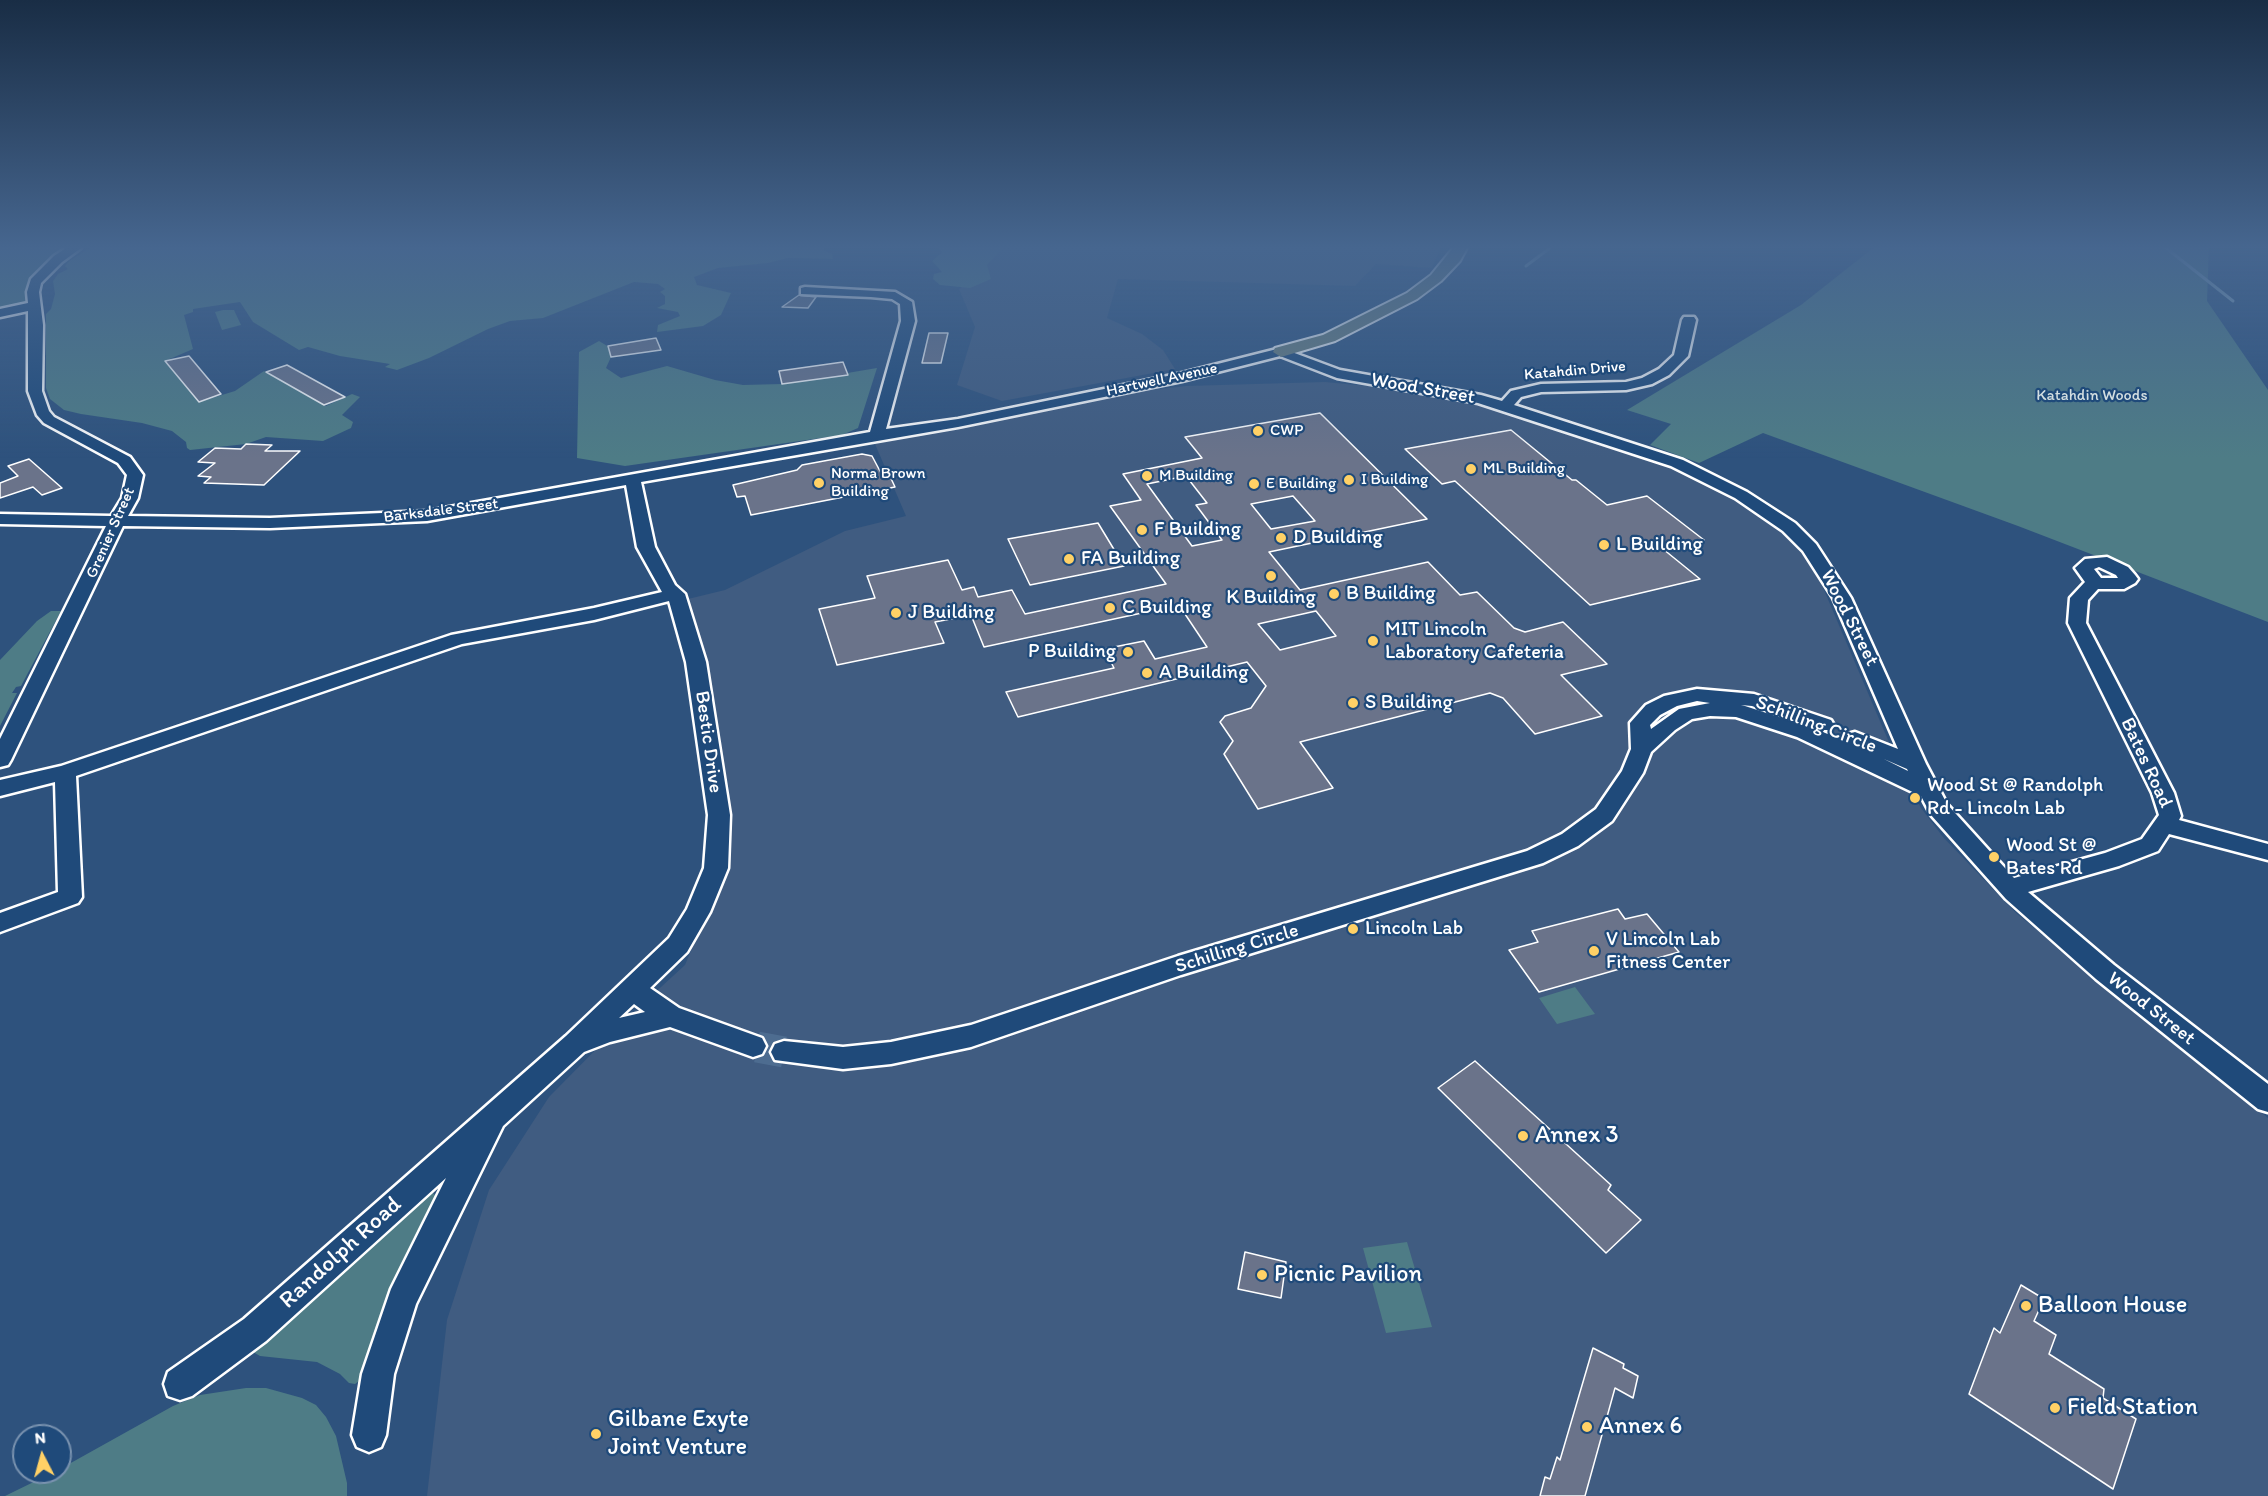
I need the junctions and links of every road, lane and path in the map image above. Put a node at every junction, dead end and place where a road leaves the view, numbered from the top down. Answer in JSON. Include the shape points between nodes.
{"nodes":[{"id":1,"x":34,"y":318,"type":"edge"},
{"id":2,"x":908,"y":318,"type":"edge"},
{"id":3,"x":1369,"y":318,"type":"edge"},
{"id":4,"x":1689,"y":320,"type":"dead end"},
{"id":5,"x":1281,"y":352,"type":"junction"},
{"id":6,"x":1505,"y":406,"type":"junction"},
{"id":7,"x":956,"y":418,"type":"joint"},
{"id":8,"x":877,"y":435,"type":"junction"},
{"id":9,"x":633,"y":480,"type":"junction"},
{"id":10,"x":0,"y":519,"type":"edge"},
{"id":11,"x":117,"y":520,"type":"junction"},
{"id":12,"x":2095,"y":582,"type":"dead end"},
{"id":13,"x":676,"y":594,"type":"junction"},
{"id":14,"x":1642,"y":749,"type":"junction"},
{"id":15,"x":0,"y":760,"type":"edge"},
{"id":16,"x":1915,"y":764,"type":"junction"},
{"id":17,"x":65,"y":772,"type":"junction"},
{"id":18,"x":0,"y":788,"type":"edge"},
{"id":19,"x":1929,"y":791,"type":"junction"},
{"id":20,"x":2166,"y":825,"type":"junction"},
{"id":21,"x":2268,"y":852,"type":"edge"},
{"id":22,"x":2009,"y":888,"type":"junction"},
{"id":23,"x":0,"y":923,"type":"edge"},
{"id":24,"x":633,"y":989,"type":"junction"},
{"id":25,"x":670,"y":1016,"type":"junction"},
{"id":26,"x":575,"y":1044,"type":"junction"},
{"id":27,"x":753,"y":1046,"type":"tunnel mouth"},
{"id":28,"x":784,"y":1052,"type":"tunnel mouth"},
{"id":29,"x":2268,"y":1100,"type":"edge"},
{"id":30,"x":497,"y":1114,"type":"junction"},
{"id":31,"x":180,"y":1384,"type":"dead end"},
{"id":32,"x":369,"y":1435,"type":"dead end"}],
"edges":[{"from":1,"to":11,"type":"street","name":"Grenier Street","via":[[34,377],[42,412],[49,420],[124,460],[135,475],[130,498]]},
{"from":2,"to":8,"type":"street"},
{"from":3,"to":5,"type":"main road","name":"Hartwell Avenue","via":[[1329,338]]},
{"from":4,"to":6,"type":"street","name":"Katahdin Drive","via":[[1681,356],[1647,381],[1626,386],[1540,388],[1516,394]]},
{"from":5,"to":6,"type":"street","name":"Wood Street","via":[[1337,374],[1443,391]]},
{"from":5,"to":7,"type":"street","name":"Hartwell Avenue","via":[[1182,377]]},
{"from":6,"to":16,"type":"street","name":"Wood Street","via":[[1677,464],[1741,495],[1789,527],[1810,548],[1842,598]]},
{"from":7,"to":8,"type":"street","name":"Barksdale Street"},
{"from":8,"to":9,"type":"street","name":"Barksdale Street"},
{"from":9,"to":11,"type":"street","name":"Barksdale Street","via":[[395,519],[270,523]]},
{"from":9,"to":13,"type":"street","name":"Bestic Drive","via":[[649,554],[668,588]]},
{"from":10,"to":11,"type":"street","name":"Barksdale Street"},
{"from":11,"to":15,"type":"street","name":"Grenier Street"},
{"from":12,"to":20,"type":"street","name":"Bates Road","via":[[2079,598],[2077,623],[2163,794],[2170,816]]},
{"from":13,"to":17,"type":"street","via":[[594,614],[458,639]]},
{"from":13,"to":24,"type":"street","name":"Bestic Drive","via":[[696,662],[719,815],[716,868],[698,912],[678,945]]},
{"from":14,"to":16,"type":"street","name":"Schilling Circle","via":[[1640,723],[1653,710],[1697,695],[1722,695],[1754,699],[1794,712]]},
{"from":14,"to":19,"type":"street","name":"Schilling Circle","via":[[1686,714],[1710,709],[1738,711],[1804,732]]},
{"from":14,"to":28,"type":"street","name":"Schilling Circle","via":[[1632,773],[1604,814],[1570,840],[1535,857],[1178,966],[971,1036],[843,1059]]},
{"from":16,"to":19,"type":"street","name":"Wood Street"},
{"from":17,"to":18,"type":"street"},
{"from":17,"to":23,"type":"street","via":[[70,897]]},
{"from":19,"to":22,"type":"street","name":"Wood Street","via":[[1939,809]]},
{"from":20,"to":21,"type":"street"},
{"from":20,"to":22,"type":"street","name":"Bates Road","via":[[2150,845]]},
{"from":22,"to":29,"type":"street","name":"Wood Street","via":[[2105,972]]},
{"from":24,"to":25,"type":"street"},
{"from":24,"to":26,"type":"street","name":"Randolph Road"},
{"from":25,"to":26,"type":"street"},
{"from":25,"to":27,"type":"street"},
{"from":26,"to":30,"type":"street","name":"Randolph Road"},
{"from":30,"to":31,"type":"street","name":"Randolph Road","via":[[255,1330]]},
{"from":30,"to":32,"type":"street","name":"Randolph Road","via":[[402,1300],[378,1374]]}]}
